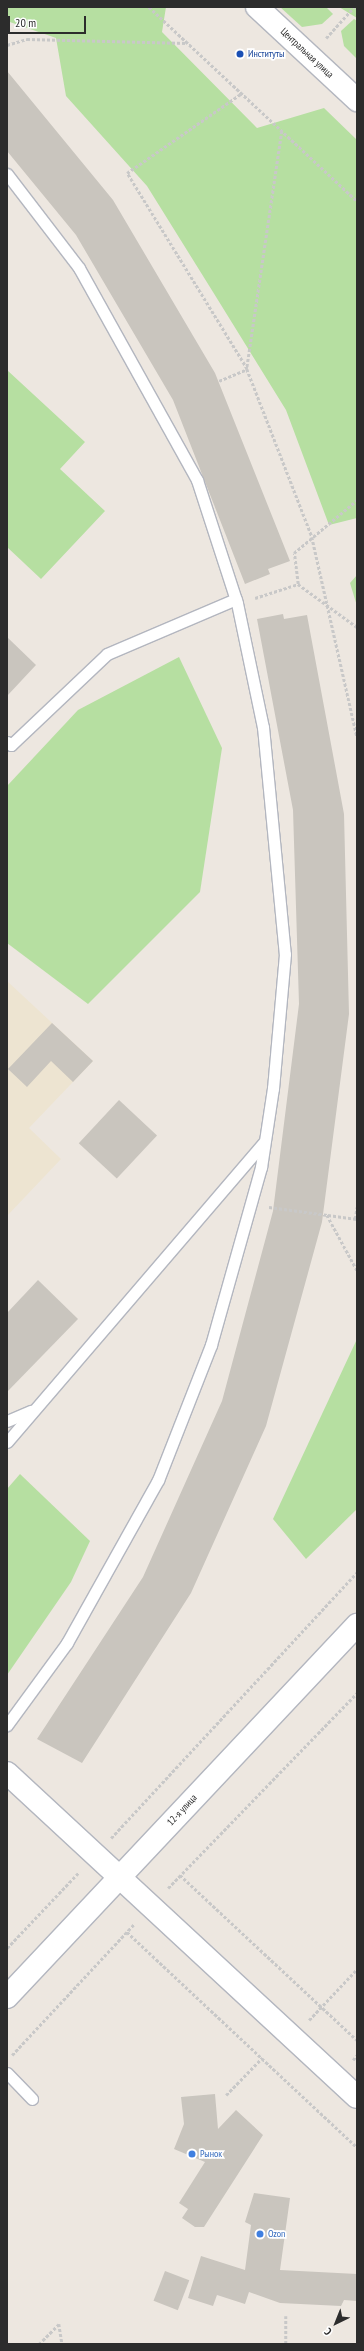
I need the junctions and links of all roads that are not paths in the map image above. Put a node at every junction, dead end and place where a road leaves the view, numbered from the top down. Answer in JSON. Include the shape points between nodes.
{"nodes":[{"id":1,"x":258,"y":7,"type":"edge"},
{"id":2,"x":357,"y":100,"type":"edge"},
{"id":3,"x":7,"y":174,"type":"edge"},
{"id":4,"x":237,"y":601,"type":"junction"},
{"id":5,"x":7,"y":742,"type":"edge"},
{"id":6,"x":263,"y":1143,"type":"junction"},
{"id":7,"x":34,"y":1410,"type":"junction"},
{"id":8,"x":7,"y":1421,"type":"edge"},
{"id":9,"x":7,"y":1442,"type":"edge"},
{"id":10,"x":357,"y":1625,"type":"edge"},
{"id":11,"x":7,"y":1725,"type":"edge"},
{"id":12,"x":7,"y":1772,"type":"edge"},
{"id":13,"x":119,"y":1877,"type":"junction"},
{"id":14,"x":7,"y":1997,"type":"edge"},
{"id":15,"x":7,"y":2073,"type":"edge"},
{"id":16,"x":357,"y":2097,"type":"edge"},
{"id":17,"x":32,"y":2099,"type":"dead end"}],
"edges":[{"from":1,"to":2,"type":"street","name":"Центральная улица"},
{"from":3,"to":4,"type":"lane","via":[[79,268],[149,388],[197,480]]},
{"from":4,"to":5,"type":"lane","via":[[107,654],[11,745]]},
{"from":4,"to":6,"type":"lane","via":[[263,727],[285,954],[273,1088]]},
{"from":6,"to":7,"type":"lane"},
{"from":6,"to":11,"type":"lane","via":[[253,1206],[211,1345],[158,1480],[67,1643]]},
{"from":7,"to":8,"type":"lane"},
{"from":7,"to":9,"type":"lane"},
{"from":10,"to":13,"type":"street","name":"12-я улица"},
{"from":12,"to":13,"type":"street"},
{"from":13,"to":14,"type":"street","name":"12-я улица"},
{"from":13,"to":16,"type":"street"},
{"from":15,"to":17,"type":"lane"}]}
